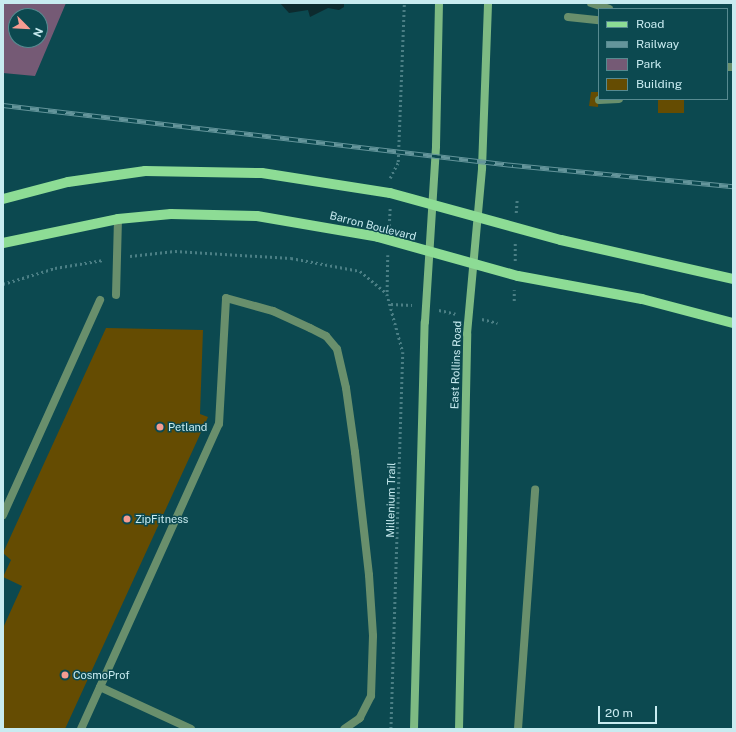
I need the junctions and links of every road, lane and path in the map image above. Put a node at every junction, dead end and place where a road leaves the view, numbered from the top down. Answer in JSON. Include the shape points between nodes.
{"nodes":[{"id":1,"x":404,"y":3,"type":"edge"},
{"id":2,"x":439,"y":3,"type":"edge"},
{"id":3,"x":488,"y":3,"type":"edge"},
{"id":4,"x":591,"y":3,"type":"edge"},
{"id":5,"x":605,"y":8,"type":"edge"},
{"id":6,"x":568,"y":17,"type":"dead end"},
{"id":7,"x":598,"y":20,"type":"edge"},
{"id":8,"x":390,"y":173,"type":"dead end"},
{"id":9,"x":3,"y":199,"type":"edge"},
{"id":10,"x":517,"y":199,"type":"dead end"},
{"id":11,"x":432,"y":203,"type":"junction"},
{"id":12,"x":478,"y":216,"type":"junction"},
{"id":13,"x":118,"y":219,"type":"junction"},
{"id":14,"x":516,"y":227,"type":"junction"},
{"id":15,"x":3,"y":243,"type":"edge"},
{"id":16,"x":428,"y":252,"type":"junction"},
{"id":17,"x":143,"y":254,"type":"dead end"},
{"id":18,"x":99,"y":260,"type":"dead end"},
{"id":19,"x":474,"y":264,"type":"junction"},
{"id":20,"x":388,"y":274,"type":"dead end"},
{"id":21,"x":515,"y":275,"type":"junction"},
{"id":22,"x":733,"y":279,"type":"edge"},
{"id":23,"x":3,"y":284,"type":"edge"},
{"id":24,"x":387,"y":294,"type":"junction"},
{"id":25,"x":116,"y":295,"type":"dead end"},
{"id":26,"x":100,"y":300,"type":"dead end"},
{"id":27,"x":514,"y":301,"type":"dead end"},
{"id":28,"x":391,"y":304,"type":"junction"},
{"id":29,"x":426,"y":307,"type":"junction"},
{"id":30,"x":469,"y":316,"type":"junction"},
{"id":31,"x":498,"y":323,"type":"dead end"},
{"id":32,"x":733,"y":323,"type":"edge"},
{"id":33,"x":536,"y":490,"type":"dead end"},
{"id":34,"x":3,"y":515,"type":"edge"},
{"id":35,"x":100,"y":687,"type":"junction"},
{"id":36,"x":81,"y":729,"type":"edge"},
{"id":37,"x":191,"y":729,"type":"edge"},
{"id":38,"x":344,"y":729,"type":"edge"},
{"id":39,"x":392,"y":729,"type":"edge"},
{"id":40,"x":414,"y":729,"type":"edge"},
{"id":41,"x":458,"y":729,"type":"edge"},
{"id":42,"x":518,"y":729,"type":"edge"}],
"edges":[{"from":1,"to":8,"type":"path","via":[[398,162]]},
{"from":2,"to":11,"type":"main road"},
{"from":3,"to":12,"type":"main road","name":"East Rollins Road"},
{"from":4,"to":5,"type":"lane"},
{"from":6,"to":7,"type":"lane"},
{"from":9,"to":11,"type":"main road","via":[[68,182],[145,171],[223,171],[321,182]]},
{"from":10,"to":14,"type":"path"},
{"from":11,"to":12,"type":"main road"},
{"from":11,"to":16,"type":"main road"},
{"from":12,"to":14,"type":"main road"},
{"from":12,"to":19,"type":"main road","name":"East Rollins Road"},
{"from":13,"to":15,"type":"main road","name":"Barron Boulevard"},
{"from":13,"to":16,"type":"main road","name":"Barron Boulevard","via":[[171,214],[257,216],[378,237]]},
{"from":13,"to":25,"type":"lane"},
{"from":14,"to":21,"type":"path"},
{"from":14,"to":22,"type":"main road"},
{"from":16,"to":19,"type":"main road","name":"Barron Boulevard"},
{"from":16,"to":29,"type":"main road"},
{"from":17,"to":24,"type":"path","via":[[210,252],[291,258],[360,271]]},
{"from":18,"to":23,"type":"path","via":[[55,268]]},
{"from":19,"to":21,"type":"main road","name":"Barron Boulevard"},
{"from":19,"to":30,"type":"main road","name":"East Rollins Road"},
{"from":20,"to":24,"type":"path","name":"Millenium Trail"},
{"from":21,"to":27,"type":"path"},
{"from":21,"to":32,"type":"main road","name":"Barron Boulevard","via":[[642,299]]},
{"from":24,"to":28,"type":"path","name":"Millenium Trail"},
{"from":26,"to":34,"type":"lane"},
{"from":28,"to":29,"type":"path"},
{"from":28,"to":39,"type":"path","name":"Millenium Trail","via":[[403,352]]},
{"from":29,"to":30,"type":"path"},
{"from":29,"to":40,"type":"main road"},
{"from":30,"to":31,"type":"path"},
{"from":30,"to":41,"type":"main road","name":"East Rollins Road"},
{"from":33,"to":42,"type":"lane"},
{"from":35,"to":36,"type":"lane"},
{"from":35,"to":37,"type":"lane"},
{"from":35,"to":38,"type":"lane","via":[[219,424],[226,298],[273,311],[304,325],[326,336],[337,349],[346,388],[355,452],[373,636],[371,696],[360,718]]}]}
